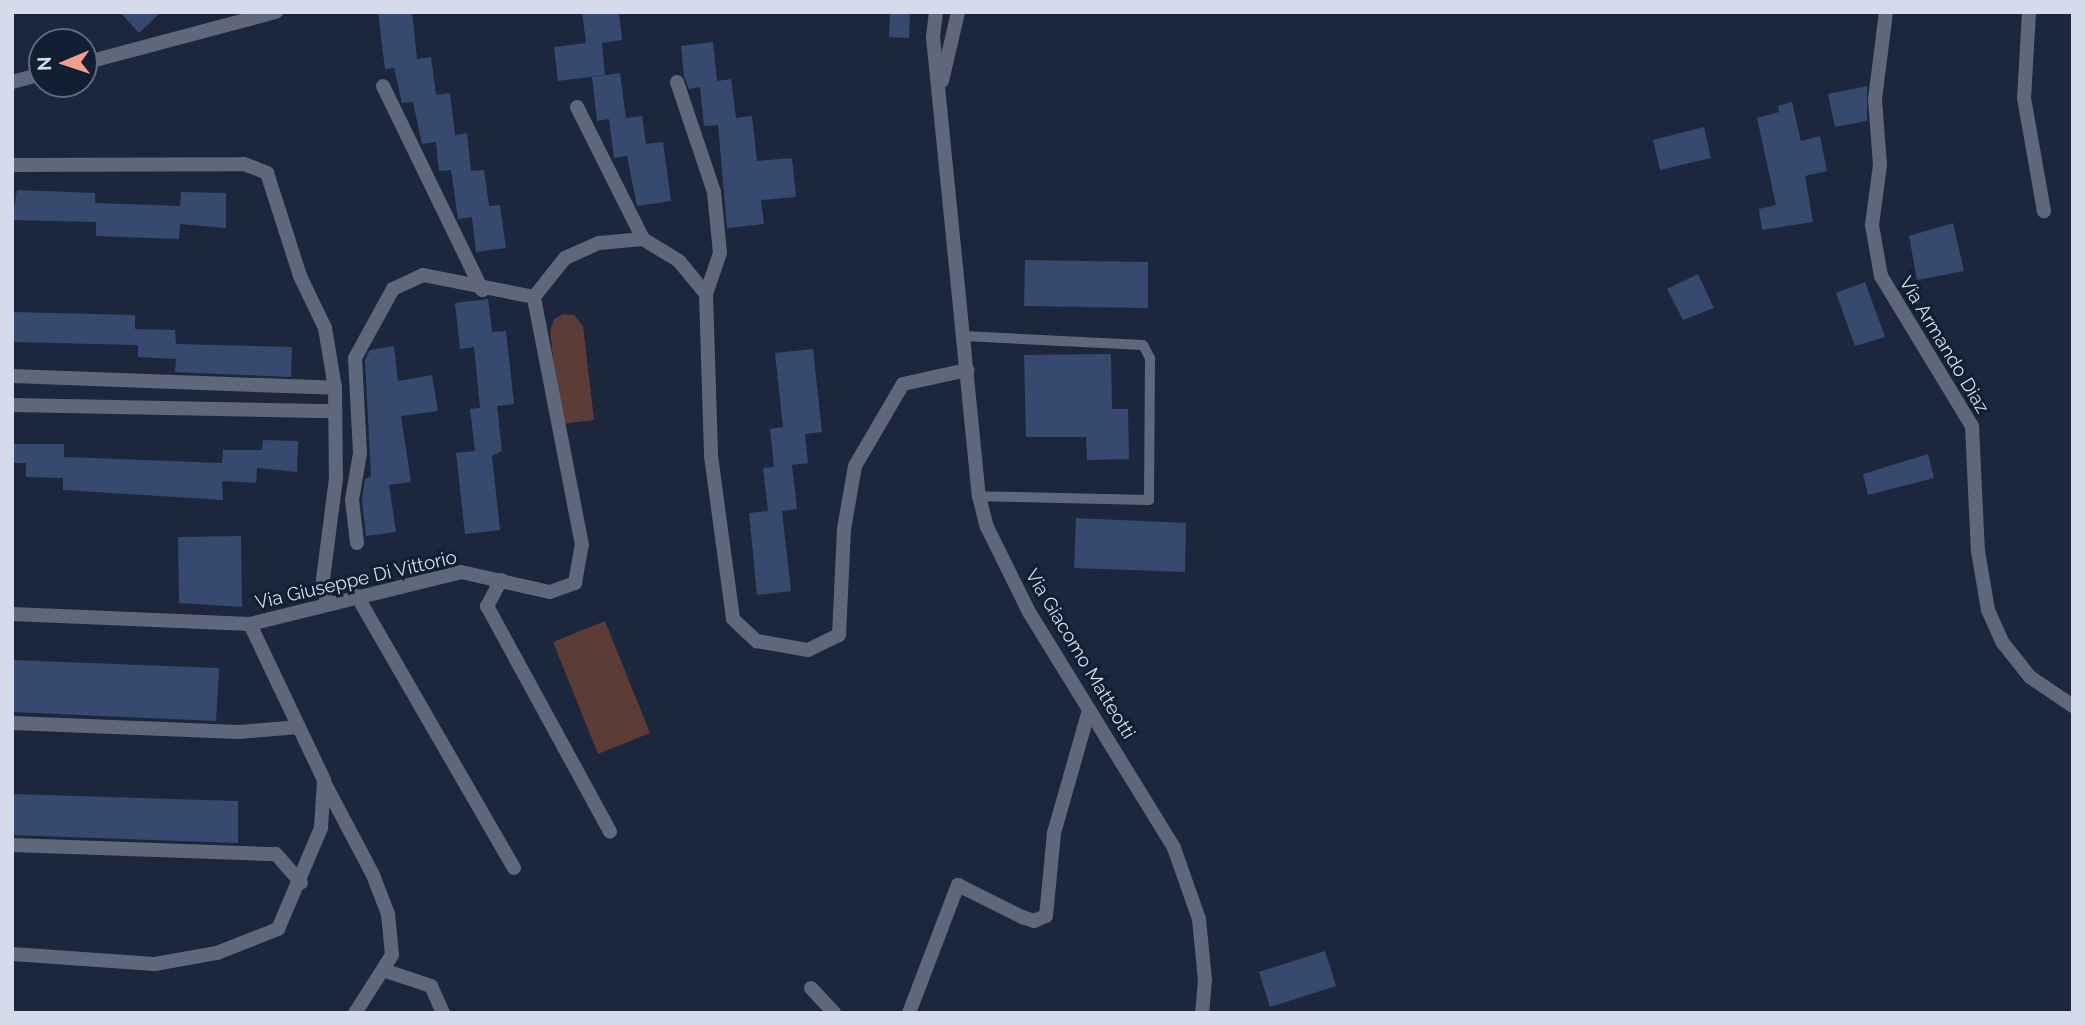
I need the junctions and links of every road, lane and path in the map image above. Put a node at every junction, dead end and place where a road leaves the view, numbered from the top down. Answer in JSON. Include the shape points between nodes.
{"nodes":[{"id":1,"x":276,"y":12,"type":"edge"},
{"id":2,"x":936,"y":12,"type":"edge"},
{"id":3,"x":958,"y":12,"type":"edge"},
{"id":4,"x":1886,"y":12,"type":"edge"},
{"id":5,"x":2029,"y":12,"type":"edge"},
{"id":6,"x":98,"y":59,"type":"edge"},
{"id":7,"x":677,"y":82,"type":"dead end"},
{"id":8,"x":383,"y":86,"type":"dead end"},
{"id":9,"x":940,"y":93,"type":"junction"},
{"id":10,"x":577,"y":107,"type":"dead end"},
{"id":11,"x":12,"y":165,"type":"edge"},
{"id":12,"x":2044,"y":211,"type":"dead end"},
{"id":13,"x":643,"y":239,"type":"junction"},
{"id":14,"x":482,"y":290,"type":"junction"},
{"id":15,"x":706,"y":294,"type":"junction"},
{"id":16,"x":534,"y":298,"type":"junction"},
{"id":17,"x":964,"y":336,"type":"junction"},
{"id":18,"x":967,"y":370,"type":"junction"},
{"id":19,"x":12,"y":376,"type":"edge"},
{"id":20,"x":335,"y":388,"type":"junction"},
{"id":21,"x":12,"y":405,"type":"edge"},
{"id":22,"x":335,"y":411,"type":"junction"},
{"id":23,"x":979,"y":496,"type":"junction"},
{"id":24,"x":357,"y":543,"type":"dead end"},
{"id":25,"x":501,"y":580,"type":"junction"},
{"id":26,"x":357,"y":596,"type":"junction"},
{"id":27,"x":327,"y":603,"type":"junction"},
{"id":28,"x":12,"y":614,"type":"edge"},
{"id":29,"x":250,"y":624,"type":"junction"},
{"id":30,"x":2073,"y":706,"type":"edge"},
{"id":31,"x":1089,"y":710,"type":"junction"},
{"id":32,"x":12,"y":723,"type":"edge"},
{"id":33,"x":299,"y":727,"type":"junction"},
{"id":34,"x":324,"y":780,"type":"junction"},
{"id":35,"x":610,"y":832,"type":"dead end"},
{"id":36,"x":12,"y":845,"type":"edge"},
{"id":37,"x":514,"y":868,"type":"dead end"},
{"id":38,"x":301,"y":883,"type":"junction"},
{"id":39,"x":12,"y":954,"type":"edge"},
{"id":40,"x":383,"y":970,"type":"junction"},
{"id":41,"x":811,"y":988,"type":"dead end"},
{"id":42,"x":355,"y":1013,"type":"edge"},
{"id":43,"x":443,"y":1013,"type":"edge"},
{"id":44,"x":834,"y":1013,"type":"edge"},
{"id":45,"x":909,"y":1013,"type":"edge"},
{"id":46,"x":1202,"y":1013,"type":"edge"}],
"edges":[{"from":1,"to":6,"type":"street"},
{"from":2,"to":9,"type":"street","name":"Via Giacomo Matteotti","via":[[933,37]]},
{"from":3,"to":9,"type":"street","name":"Via Giacomo Matteotti"},
{"from":4,"to":30,"type":"street","name":"Via Armando Diaz","via":[[1875,99],[1880,165],[1872,225],[1881,276],[1972,426],[1978,551],[1988,610],[2003,643],[2030,677]]},
{"from":5,"to":12,"type":"street","via":[[2024,97]]},
{"from":7,"to":15,"type":"street","via":[[714,192],[720,253]]},
{"from":8,"to":14,"type":"street"},
{"from":9,"to":17,"type":"street","name":"Via Giacomo Matteotti"},
{"from":10,"to":13,"type":"street"},
{"from":11,"to":20,"type":"street","via":[[244,164],[267,173],[300,275],[325,328]]},
{"from":13,"to":15,"type":"street","via":[[679,261]]},
{"from":13,"to":16,"type":"street","via":[[599,243],[565,258]]},
{"from":14,"to":16,"type":"street"},
{"from":14,"to":24,"type":"street","via":[[423,275],[393,289],[372,321],[355,358],[360,453],[352,500]]},
{"from":15,"to":18,"type":"street","via":[[711,456],[733,619],[757,641],[808,650],[839,635],[844,529],[855,466],[903,384]]},
{"from":16,"to":25,"type":"street","name":"Via Giuseppe Di Vittorio","via":[[582,545],[575,583],[550,592]]},
{"from":17,"to":18,"type":"street","name":"Via Giacomo Matteotti"},
{"from":17,"to":23,"type":"lane","via":[[1143,345],[1150,358],[1149,500]]},
{"from":18,"to":23,"type":"street","name":"Via Giacomo Matteotti"},
{"from":19,"to":20,"type":"street"},
{"from":20,"to":22,"type":"street"},
{"from":21,"to":22,"type":"street"},
{"from":22,"to":27,"type":"street","via":[[336,478],[323,579]]},
{"from":23,"to":31,"type":"street","name":"Via Giacomo Matteotti","via":[[987,527],[1028,612]]},
{"from":25,"to":26,"type":"street","name":"Via Giuseppe Di Vittorio","via":[[461,572]]},
{"from":25,"to":35,"type":"street","via":[[487,606]]},
{"from":26,"to":27,"type":"street","name":"Via Giuseppe Di Vittorio"},
{"from":26,"to":37,"type":"street"},
{"from":27,"to":29,"type":"street","name":"Via Giuseppe Di Vittorio"},
{"from":28,"to":29,"type":"street","name":"Via Giuseppe Di Vittorio"},
{"from":29,"to":33,"type":"street"},
{"from":31,"to":45,"type":"street","via":[[1054,833],[1046,916],[1034,921],[1022,917],[958,885]]},
{"from":31,"to":46,"type":"street","name":"Via Giacomo Matteotti","via":[[1174,848],[1199,919],[1205,980]]},
{"from":32,"to":33,"type":"street","via":[[239,732]]},
{"from":33,"to":34,"type":"street"},
{"from":34,"to":38,"type":"street","via":[[321,828]]},
{"from":34,"to":40,"type":"street","via":[[388,914],[392,955]]},
{"from":36,"to":38,"type":"street","via":[[276,854]]},
{"from":38,"to":39,"type":"street","via":[[278,929],[218,953],[155,964]]},
{"from":40,"to":42,"type":"street"},
{"from":40,"to":43,"type":"street","via":[[431,986]]},
{"from":41,"to":44,"type":"street"}]}
